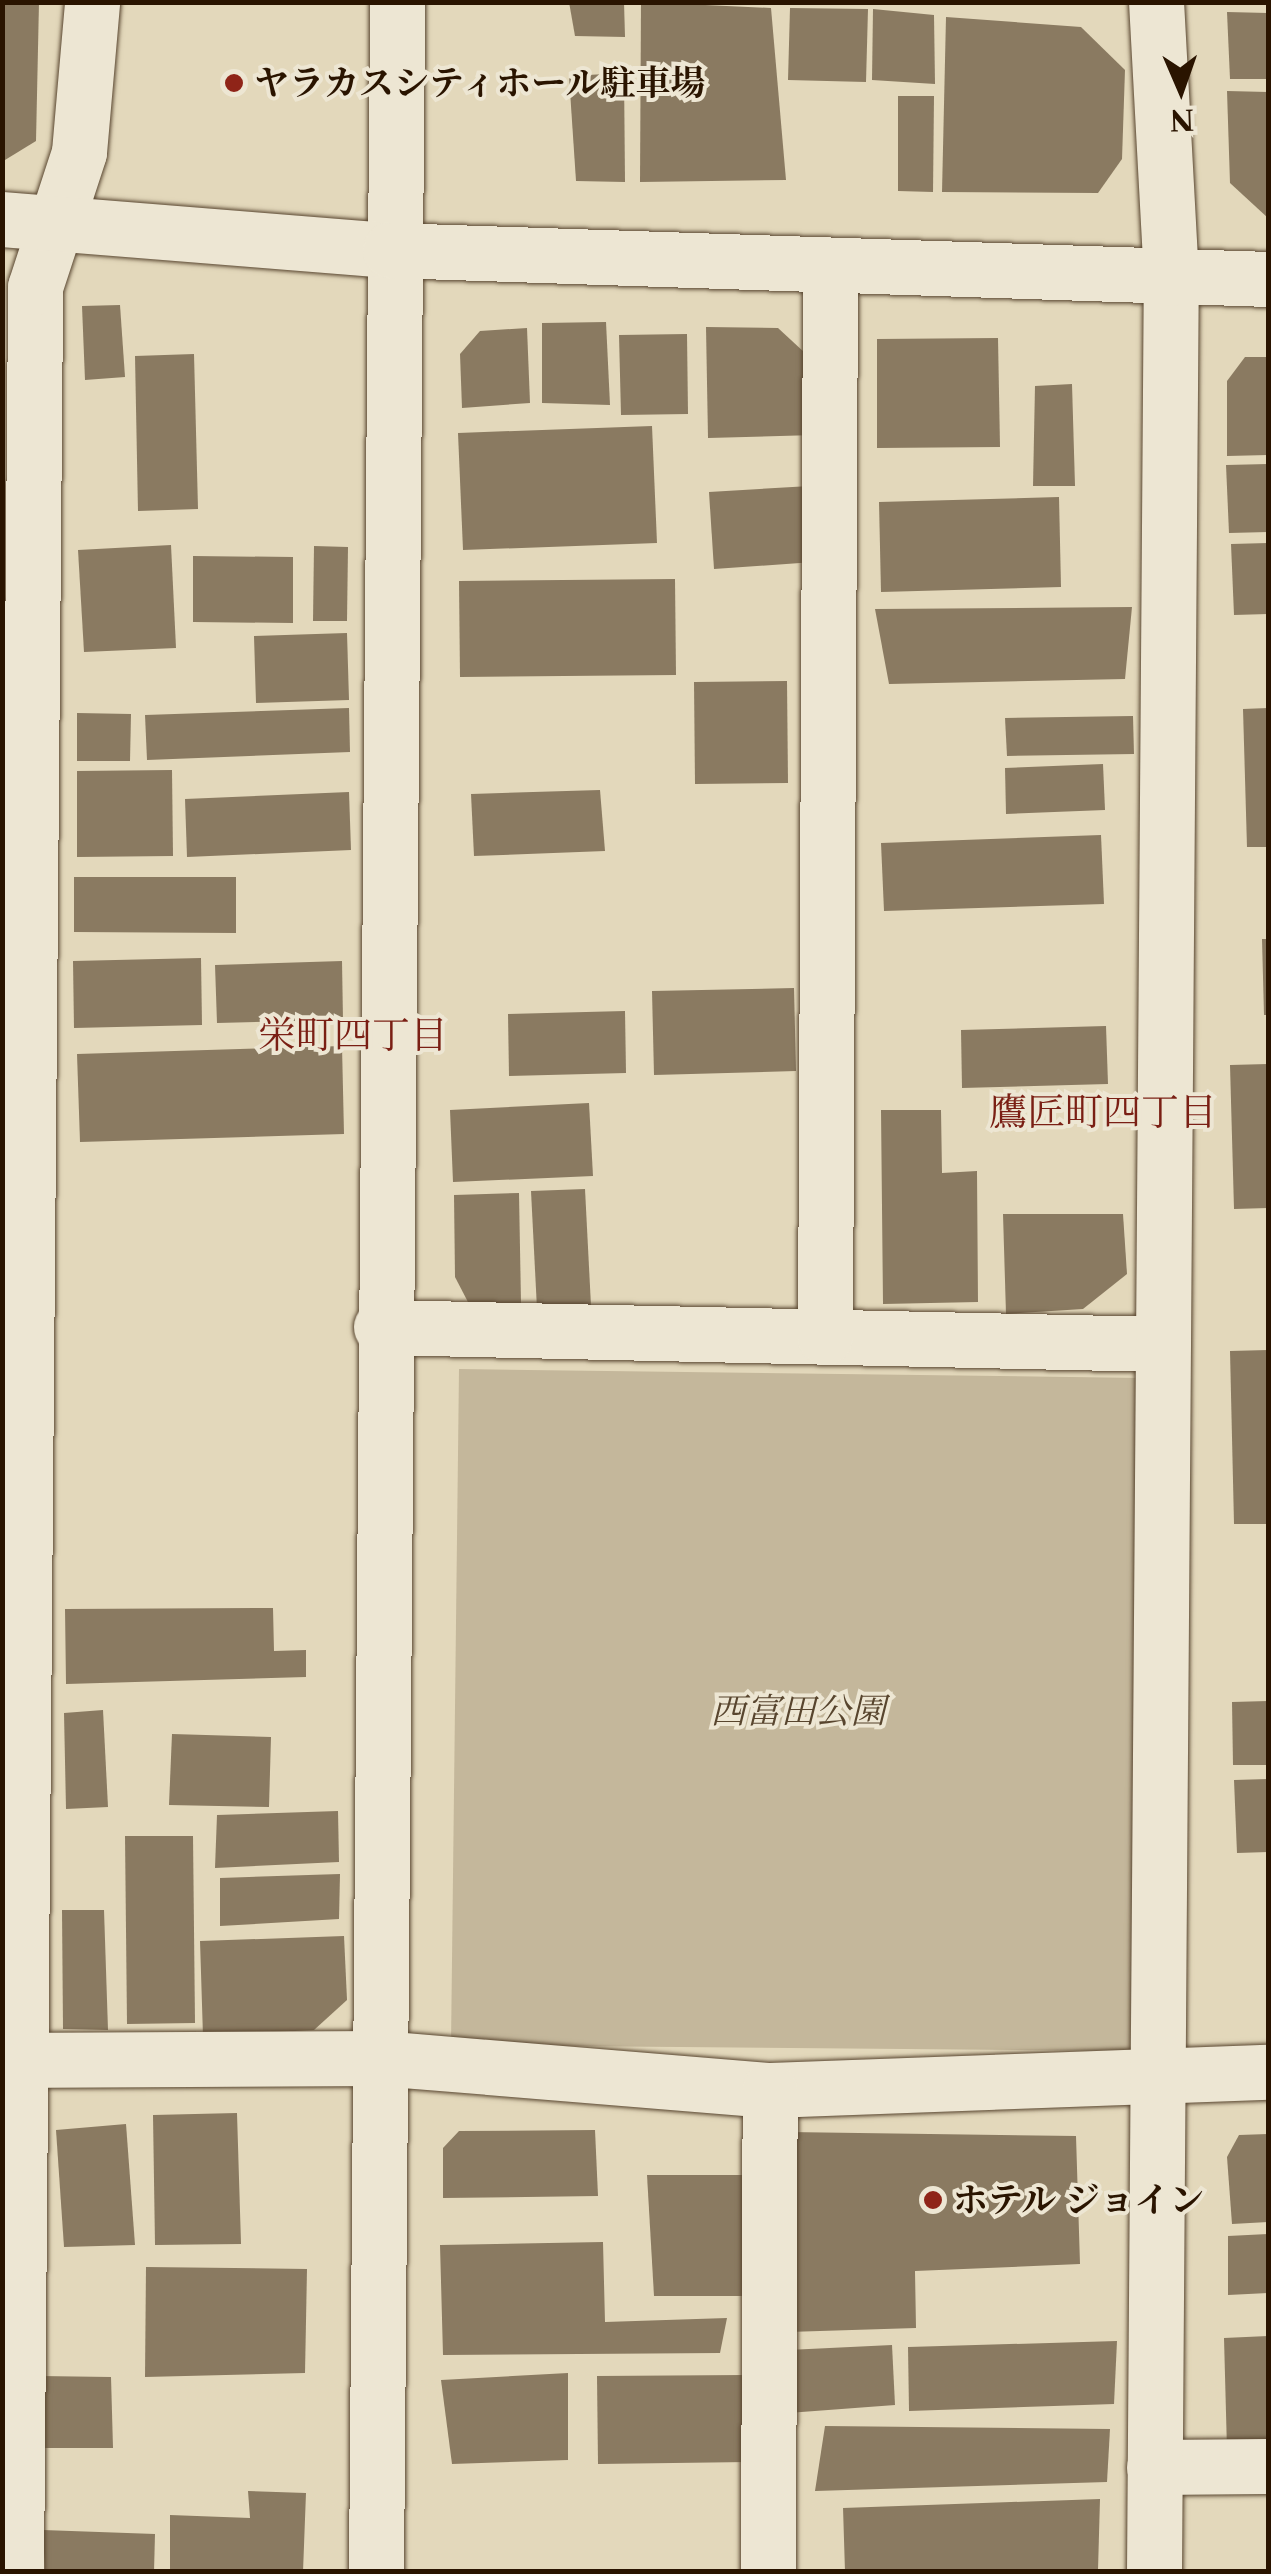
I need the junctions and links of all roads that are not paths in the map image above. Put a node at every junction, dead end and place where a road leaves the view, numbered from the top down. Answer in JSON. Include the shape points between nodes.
{"nodes":[{"id":1,"x":92,"y":2,"type":"edge"},
{"id":2,"x":397,"y":2,"type":"edge"},
{"id":3,"x":1156,"y":2,"type":"edge"},
{"id":4,"x":29,"y":221,"type":"edge"},
{"id":5,"x":390,"y":250,"type":"junction"},
{"id":6,"x":830,"y":267,"type":"junction"},
{"id":7,"x":1170,"y":278,"type":"junction"},
{"id":8,"x":1268,"y":279,"type":"edge"},
{"id":9,"x":381,"y":1326,"type":"junction"},
{"id":10,"x":825,"y":1337,"type":"junction"},
{"id":11,"x":1163,"y":1344,"type":"junction"},
{"id":12,"x":379,"y":2058,"type":"junction"},
{"id":13,"x":12,"y":2060,"type":"edge"},
{"id":14,"x":1156,"y":2071,"type":"junction"},
{"id":15,"x":1268,"y":2072,"type":"edge"},
{"id":16,"x":770,"y":2090,"type":"junction"},
{"id":17,"x":1268,"y":2466,"type":"edge"},
{"id":18,"x":1154,"y":2467,"type":"junction"},
{"id":19,"x":16,"y":2572,"type":"edge"},
{"id":20,"x":376,"y":2572,"type":"edge"},
{"id":21,"x":768,"y":2572,"type":"edge"},
{"id":22,"x":1154,"y":2572,"type":"edge"}],
"edges":[{"from":1,"to":4,"type":"street","via":[[80,152]]},
{"from":2,"to":5,"type":"street"},
{"from":3,"to":7,"type":"street"},
{"from":4,"to":5,"type":"street"},
{"from":4,"to":13,"type":"street","via":[[35,287]]},
{"from":5,"to":6,"type":"street"},
{"from":5,"to":9,"type":"street"},
{"from":6,"to":7,"type":"street"},
{"from":6,"to":10,"type":"street"},
{"from":7,"to":8,"type":"street"},
{"from":7,"to":11,"type":"street"},
{"from":9,"to":10,"type":"street"},
{"from":9,"to":12,"type":"street"},
{"from":10,"to":11,"type":"street"},
{"from":11,"to":14,"type":"street"},
{"from":12,"to":13,"type":"street"},
{"from":12,"to":16,"type":"street"},
{"from":12,"to":20,"type":"street"},
{"from":13,"to":19,"type":"street"},
{"from":14,"to":15,"type":"street"},
{"from":14,"to":16,"type":"street"},
{"from":14,"to":18,"type":"street"},
{"from":16,"to":21,"type":"street"},
{"from":17,"to":18,"type":"street"},
{"from":18,"to":22,"type":"street"}]}
